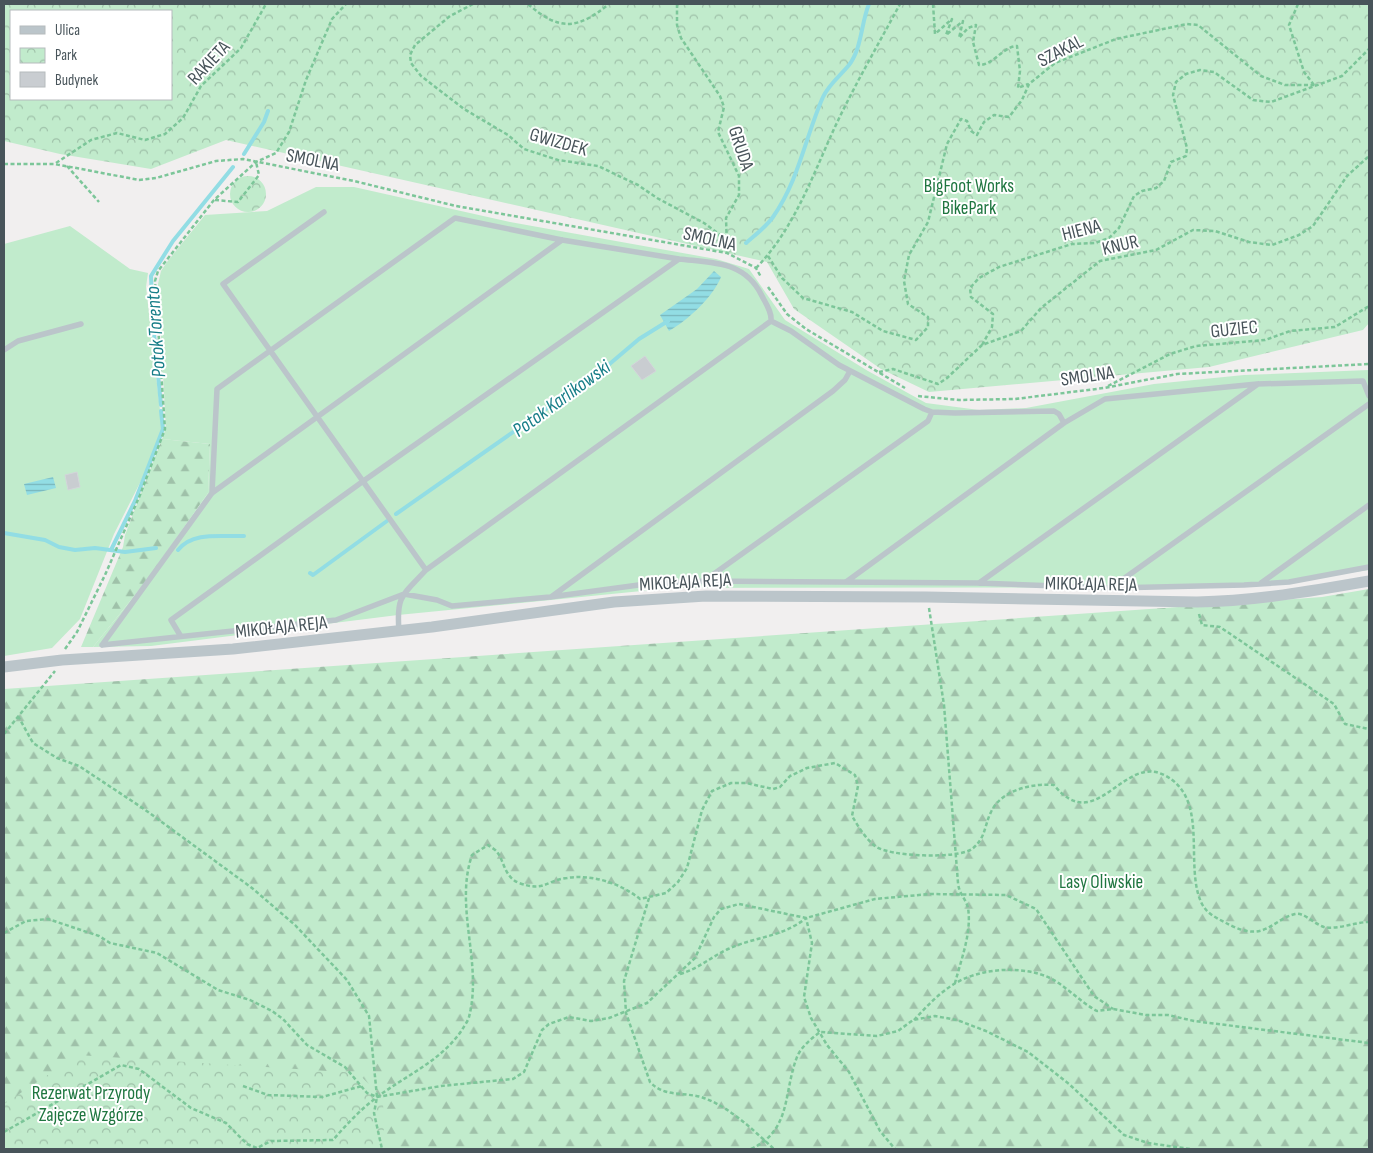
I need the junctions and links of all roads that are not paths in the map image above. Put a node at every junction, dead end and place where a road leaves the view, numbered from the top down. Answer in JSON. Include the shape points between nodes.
{"nodes":[{"id":1,"x":324,"y":212,"type":"dead end"},
{"id":2,"x":562,"y":240,"type":"junction"},
{"id":3,"x":679,"y":259,"type":"junction"},
{"id":4,"x":771,"y":321,"type":"junction"},
{"id":5,"x":81,"y":324,"type":"dead end"},
{"id":6,"x":4,"y":350,"type":"edge"},
{"id":7,"x":270,"y":351,"type":"junction"},
{"id":8,"x":850,"y":371,"type":"junction"},
{"id":9,"x":1366,"y":381,"type":"edge"},
{"id":10,"x":1258,"y":384,"type":"junction"},
{"id":11,"x":1369,"y":396,"type":"edge"},
{"id":12,"x":1369,"y":404,"type":"edge"},
{"id":13,"x":932,"y":412,"type":"junction"},
{"id":14,"x":317,"y":416,"type":"junction"},
{"id":15,"x":1064,"y":423,"type":"junction"},
{"id":16,"x":362,"y":482,"type":"junction"},
{"id":17,"x":212,"y":494,"type":"junction"},
{"id":18,"x":1369,"y":504,"type":"edge"},
{"id":19,"x":1369,"y":566,"type":"edge"},
{"id":20,"x":426,"y":570,"type":"junction"},
{"id":21,"x":1369,"y":580,"type":"edge"},
{"id":22,"x":704,"y":581,"type":"junction"},
{"id":23,"x":846,"y":582,"type":"junction"},
{"id":24,"x":980,"y":583,"type":"junction"},
{"id":25,"x":1259,"y":584,"type":"junction"},
{"id":26,"x":1111,"y":588,"type":"junction"},
{"id":27,"x":404,"y":594,"type":"junction"},
{"id":28,"x":550,"y":597,"type":"junction"},
{"id":29,"x":399,"y":631,"type":"junction"},
{"id":30,"x":180,"y":635,"type":"junction"},
{"id":31,"x":4,"y":667,"type":"edge"}],
"edges":[{"from":1,"to":7,"type":"lane","via":[[223,284]]},
{"from":2,"to":3,"type":"lane"},
{"from":2,"to":7,"type":"lane","via":[[455,218]]},
{"from":2,"to":14,"type":"lane"},
{"from":3,"to":4,"type":"lane","via":[[743,271],[760,291],[772,315]]},
{"from":3,"to":16,"type":"lane"},
{"from":4,"to":8,"type":"lane"},
{"from":4,"to":20,"type":"lane"},
{"from":5,"to":6,"type":"lane","via":[[18,341]]},
{"from":7,"to":14,"type":"lane"},
{"from":7,"to":17,"type":"lane","via":[[217,389]]},
{"from":8,"to":13,"type":"lane"},
{"from":8,"to":28,"type":"lane","via":[[833,392]]},
{"from":9,"to":10,"type":"lane"},
{"from":9,"to":11,"type":"lane"},
{"from":10,"to":15,"type":"lane","via":[[1105,399]]},
{"from":10,"to":24,"type":"lane"},
{"from":12,"to":26,"type":"lane"},
{"from":13,"to":15,"type":"lane","via":[[1054,411],[1060,414]]},
{"from":13,"to":22,"type":"lane","via":[[928,421]]},
{"from":14,"to":16,"type":"lane"},
{"from":14,"to":17,"type":"lane"},
{"from":15,"to":23,"type":"lane"},
{"from":16,"to":20,"type":"lane"},
{"from":16,"to":30,"type":"lane","via":[[172,620]]},
{"from":17,"to":30,"type":"lane","via":[[102,645]]},
{"from":18,"to":25,"type":"lane"},
{"from":19,"to":25,"type":"lane","via":[[1289,582]]},
{"from":20,"to":27,"type":"lane"},
{"from":21,"to":29,"type":"street","name":"MIKOŁAJA REJA","via":[[1274,597],[1197,602],[738,596],[641,600]]},
{"from":22,"to":23,"type":"lane"},
{"from":22,"to":28,"type":"lane","via":[[646,584]]},
{"from":23,"to":24,"type":"lane"},
{"from":24,"to":26,"type":"lane"},
{"from":25,"to":26,"type":"lane"},
{"from":27,"to":28,"type":"lane","via":[[452,606]]},
{"from":27,"to":29,"type":"lane","via":[[397,606]]},
{"from":27,"to":30,"type":"lane","via":[[336,620]]},
{"from":29,"to":31,"type":"street","name":"MIKOŁAJA REJA","via":[[233,649]]}]}
